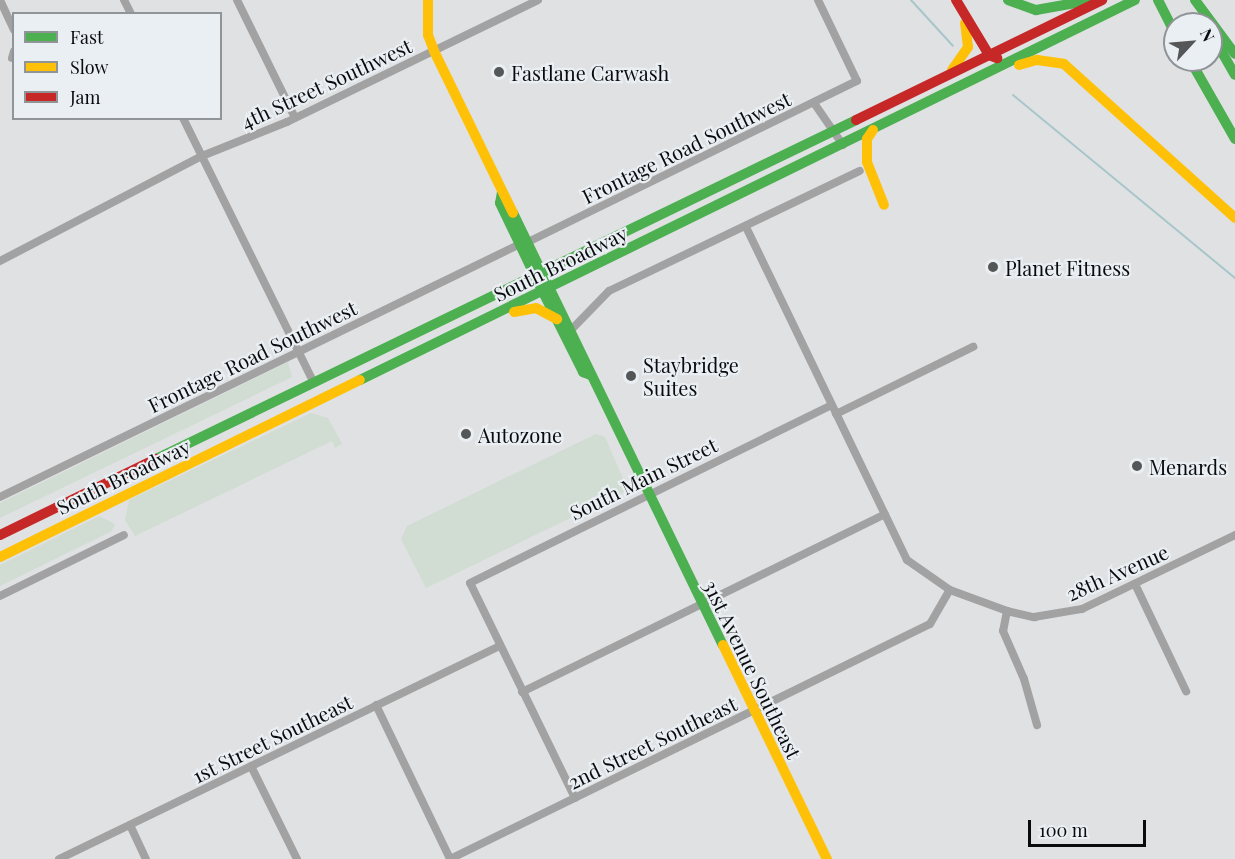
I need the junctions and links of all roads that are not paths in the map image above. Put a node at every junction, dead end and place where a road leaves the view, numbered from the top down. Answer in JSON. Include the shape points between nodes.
{"nodes":[{"id":1,"x":0,"y":0,"type":"edge"},
{"id":2,"x":237,"y":0,"type":"edge"},
{"id":3,"x":428,"y":0,"type":"edge"},
{"id":4,"x":538,"y":0,"type":"edge"},
{"id":5,"x":818,"y":0,"type":"edge"},
{"id":6,"x":956,"y":0,"type":"edge"},
{"id":7,"x":1008,"y":0,"type":"edge"},
{"id":8,"x":1090,"y":0,"type":"edge"},
{"id":9,"x":1102,"y":0,"type":"edge"},
{"id":10,"x":1135,"y":0,"type":"edge"},
{"id":11,"x":1194,"y":0,"type":"edge"},
{"id":12,"x":964,"y":16,"type":"junction"},
{"id":13,"x":12,"y":26,"type":"edge"},
{"id":14,"x":434,"y":51,"type":"junction"},
{"id":15,"x":1025,"y":54,"type":"junction"},
{"id":16,"x":1223,"y":54,"type":"edge"},
{"id":17,"x":1235,"y":54,"type":"edge"},
{"id":18,"x":988,"y":55,"type":"junction"},
{"id":19,"x":1198,"y":72,"type":"edge"},
{"id":20,"x":949,"y":74,"type":"junction"},
{"id":21,"x":1235,"y":75,"type":"edge"},
{"id":22,"x":814,"y":103,"type":"junction"},
{"id":23,"x":295,"y":118,"type":"junction"},
{"id":24,"x":184,"y":120,"type":"edge"},
{"id":25,"x":885,"y":124,"type":"junction"},
{"id":26,"x":832,"y":128,"type":"junction"},
{"id":27,"x":873,"y":130,"type":"junction"},
{"id":28,"x":1235,"y":139,"type":"edge"},
{"id":29,"x":843,"y":145,"type":"junction"},
{"id":30,"x":202,"y":156,"type":"junction"},
{"id":31,"x":860,"y":171,"type":"dead end"},
{"id":32,"x":884,"y":205,"type":"dead end"},
{"id":33,"x":1235,"y":218,"type":"edge"},
{"id":34,"x":746,"y":227,"type":"junction"},
{"id":35,"x":525,"y":242,"type":"junction"},
{"id":36,"x":0,"y":261,"type":"edge"},
{"id":37,"x":543,"y":280,"type":"junction"},
{"id":38,"x":471,"y":305,"type":"junction"},
{"id":39,"x":557,"y":320,"type":"junction"},
{"id":40,"x":475,"y":324,"type":"junction"},
{"id":41,"x":573,"y":328,"type":"junction"},
{"id":42,"x":973,"y":347,"type":"dead end"},
{"id":43,"x":296,"y":352,"type":"junction"},
{"id":44,"x":407,"y":357,"type":"junction"},
{"id":45,"x":591,"y":375,"type":"junction"},
{"id":46,"x":313,"y":381,"type":"junction"},
{"id":47,"x":327,"y":397,"type":"junction"},
{"id":48,"x":831,"y":405,"type":"junction"},
{"id":49,"x":836,"y":414,"type":"junction"},
{"id":50,"x":235,"y":421,"type":"junction"},
{"id":51,"x":190,"y":464,"type":"junction"},
{"id":52,"x":648,"y":494,"type":"junction"},
{"id":53,"x":0,"y":497,"type":"edge"},
{"id":54,"x":111,"y":503,"type":"junction"},
{"id":55,"x":885,"y":514,"type":"junction"},
{"id":56,"x":0,"y":535,"type":"edge"},
{"id":57,"x":124,"y":535,"type":"dead end"},
{"id":58,"x":1235,"y":535,"type":"edge"},
{"id":59,"x":0,"y":557,"type":"edge"},
{"id":60,"x":1135,"y":584,"type":"junction"},
{"id":61,"x":950,"y":591,"type":"junction"},
{"id":62,"x":0,"y":596,"type":"edge"},
{"id":63,"x":701,"y":604,"type":"junction"},
{"id":64,"x":1007,"y":611,"type":"junction"},
{"id":65,"x":500,"y":646,"type":"junction"},
{"id":66,"x":1186,"y":691,"type":"dead end"},
{"id":67,"x":522,"y":692,"type":"junction"},
{"id":68,"x":376,"y":705,"type":"junction"},
{"id":69,"x":754,"y":711,"type":"junction"},
{"id":70,"x":1037,"y":725,"type":"dead end"},
{"id":71,"x":251,"y":766,"type":"junction"},
{"id":72,"x":575,"y":798,"type":"junction"},
{"id":73,"x":130,"y":825,"type":"junction"},
{"id":74,"x":59,"y":859,"type":"edge"},
{"id":75,"x":146,"y":859,"type":"edge"},
{"id":76,"x":297,"y":859,"type":"edge"},
{"id":77,"x":450,"y":859,"type":"edge"},
{"id":78,"x":827,"y":859,"type":"edge"}],
"edges":[{"from":1,"to":13,"type":"street"},
{"from":2,"to":23,"type":"street"},
{"from":3,"to":14,"type":"main road","via":[[428,35]]},
{"from":4,"to":14,"type":"street","name":"4th Street Southwest"},
{"from":5,"to":22,"type":"street","name":"Frontage Road Southwest","via":[[857,81]]},
{"from":6,"to":12,"type":"main road"},
{"from":7,"to":8,"type":"main road","via":[[1036,10]]},
{"from":9,"to":18,"type":"main road","name":"South Broadway"},
{"from":10,"to":15,"type":"main road","name":"South Broadway"},
{"from":11,"to":17,"type":"main road"},
{"from":12,"to":18,"type":"main road"},
{"from":12,"to":20,"type":"main road","via":[[968,47]]},
{"from":14,"to":23,"type":"street","name":"4th Street Southwest"},
{"from":14,"to":35,"type":"main road"},
{"from":15,"to":18,"type":"main road","via":[[999,58]]},
{"from":15,"to":25,"type":"main road","name":"South Broadway"},
{"from":16,"to":21,"type":"main road"},
{"from":18,"to":20,"type":"main road","name":"South Broadway"},
{"from":19,"to":28,"type":"main road"},
{"from":20,"to":26,"type":"main road","name":"South Broadway"},
{"from":22,"to":26,"type":"street"},
{"from":22,"to":35,"type":"street","name":"Frontage Road Southwest"},
{"from":23,"to":30,"type":"street","name":"4th Street Southwest"},
{"from":24,"to":30,"type":"street"},
{"from":25,"to":27,"type":"main road","name":"South Broadway"},
{"from":25,"to":33,"type":"main road","via":[[918,114],[1024,63],[1049,59],[1075,73]]},
{"from":26,"to":29,"type":"street"},
{"from":26,"to":37,"type":"main road","name":"South Broadway","via":[[663,211]]},
{"from":27,"to":29,"type":"main road","name":"South Broadway"},
{"from":27,"to":32,"type":"main road","via":[[867,140],[867,162]]},
{"from":29,"to":37,"type":"main road","name":"South Broadway"},
{"from":30,"to":36,"type":"street","name":"4th Street Southwest"},
{"from":30,"to":43,"type":"street"},
{"from":31,"to":34,"type":"street"},
{"from":34,"to":41,"type":"street","via":[[609,291]]},
{"from":34,"to":48,"type":"street","name":"28th Avenue"},
{"from":35,"to":37,"type":"main road"},
{"from":35,"to":43,"type":"street","name":"Frontage Road Southwest"},
{"from":37,"to":38,"type":"main road","name":"South Broadway"},
{"from":37,"to":39,"type":"main road"},
{"from":37,"to":40,"type":"main road","name":"South Broadway"},
{"from":37,"to":41,"type":"main road"},
{"from":37,"to":44,"type":"main road"},
{"from":38,"to":46,"type":"main road","name":"South Broadway"},
{"from":38,"to":47,"type":"main road","via":[[404,346],[329,382]]},
{"from":39,"to":40,"type":"main road","via":[[524,308]]},
{"from":39,"to":45,"type":"main road","via":[[583,372]]},
{"from":40,"to":44,"type":"main road","name":"South Broadway"},
{"from":41,"to":45,"type":"main road"},
{"from":42,"to":49,"type":"street"},
{"from":43,"to":46,"type":"street"},
{"from":43,"to":53,"type":"street","name":"Frontage Road Southwest"},
{"from":44,"to":47,"type":"main road","name":"South Broadway"},
{"from":45,"to":52,"type":"main road","name":"31st Avenue Southeast"},
{"from":46,"to":50,"type":"main road","name":"South Broadway"},
{"from":46,"to":51,"type":"main road","via":[[311,392],[242,426]]},
{"from":47,"to":51,"type":"main road","name":"South Broadway"},
{"from":48,"to":49,"type":"street","name":"28th Avenue"},
{"from":48,"to":52,"type":"street","name":"South Main Street"},
{"from":49,"to":55,"type":"street","name":"28th Avenue"},
{"from":50,"to":54,"type":"main road","via":[[191,451],[114,487],[108,493]]},
{"from":50,"to":56,"type":"main road","name":"South Broadway"},
{"from":51,"to":54,"type":"main road","name":"South Broadway"},
{"from":52,"to":63,"type":"main road","name":"31st Avenue Southeast"},
{"from":52,"to":65,"type":"street","name":"South Main Street","via":[[470,583]]},
{"from":54,"to":59,"type":"main road","name":"South Broadway"},
{"from":55,"to":61,"type":"street","name":"28th Avenue","via":[[907,560]]},
{"from":55,"to":63,"type":"street"},
{"from":57,"to":62,"type":"street"},
{"from":58,"to":60,"type":"street","name":"28th Avenue"},
{"from":60,"to":64,"type":"street","name":"28th Avenue","via":[[1055,616]]},
{"from":60,"to":66,"type":"street"},
{"from":61,"to":64,"type":"street","name":"28th Avenue"},
{"from":61,"to":69,"type":"street","name":"2nd Street Southeast","via":[[930,624]]},
{"from":63,"to":67,"type":"street"},
{"from":63,"to":69,"type":"main road","name":"31st Avenue Southeast"},
{"from":64,"to":70,"type":"street","via":[[1003,631]]},
{"from":65,"to":67,"type":"street"},
{"from":65,"to":68,"type":"street","name":"1st Street Southeast"},
{"from":67,"to":72,"type":"street"},
{"from":68,"to":71,"type":"street","name":"1st Street Southeast"},
{"from":68,"to":77,"type":"street"},
{"from":69,"to":72,"type":"street","name":"2nd Street Southeast"},
{"from":69,"to":78,"type":"main road","name":"31st Avenue Southeast"},
{"from":71,"to":73,"type":"street","name":"1st Street Southeast"},
{"from":71,"to":76,"type":"street"},
{"from":72,"to":77,"type":"street","name":"2nd Street Southeast"},
{"from":73,"to":74,"type":"street","name":"1st Street Southeast"},
{"from":73,"to":75,"type":"street"}]}
